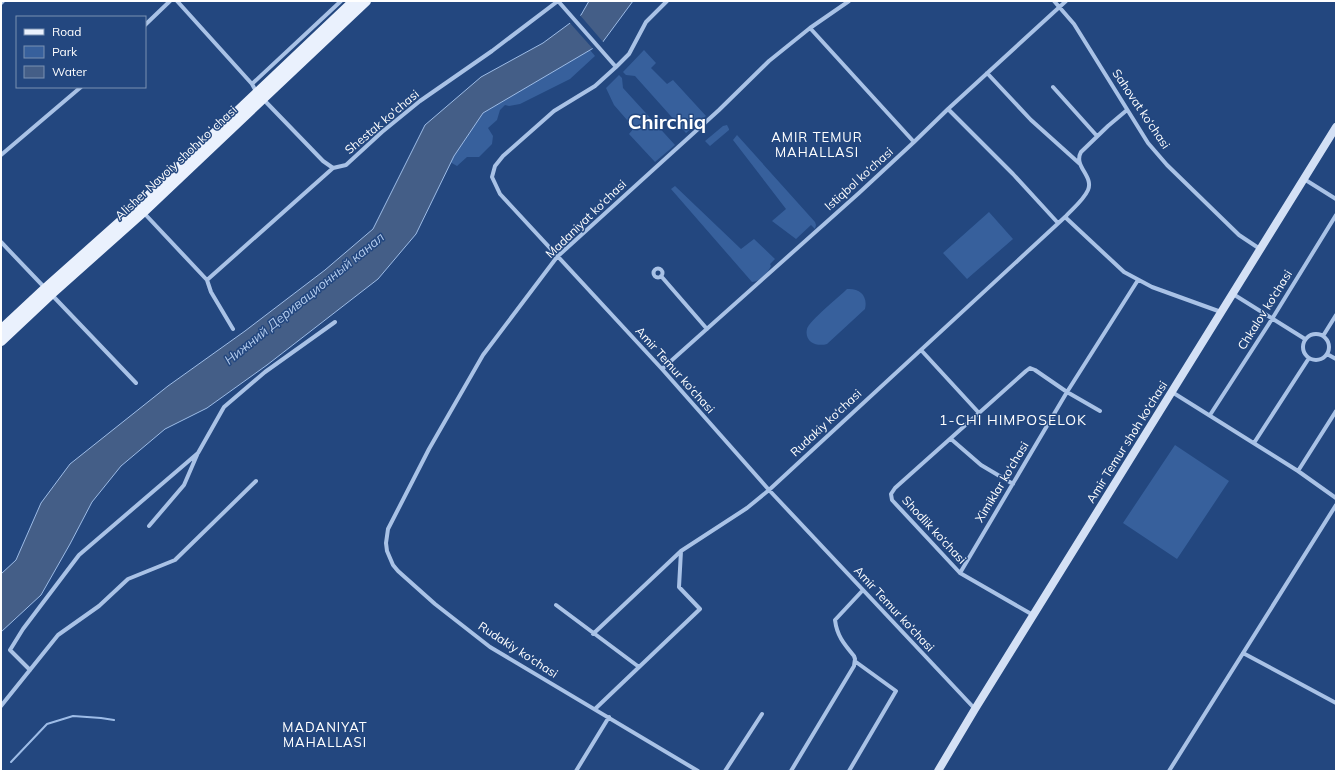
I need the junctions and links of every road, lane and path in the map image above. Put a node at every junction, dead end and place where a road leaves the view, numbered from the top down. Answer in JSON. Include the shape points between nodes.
{"nodes":[{"id":1,"x":3,"y":1,"type":"edge"},
{"id":2,"x":170,"y":1,"type":"edge"},
{"id":3,"x":177,"y":1,"type":"edge"},
{"id":4,"x":341,"y":1,"type":"edge"},
{"id":5,"x":354,"y":1,"type":"edge"},
{"id":6,"x":366,"y":1,"type":"edge"},
{"id":7,"x":558,"y":1,"type":"edge"},
{"id":8,"x":667,"y":1,"type":"edge"},
{"id":9,"x":849,"y":1,"type":"edge"},
{"id":10,"x":1054,"y":1,"type":"edge"},
{"id":11,"x":1066,"y":1,"type":"edge"},
{"id":12,"x":1,"y":3,"type":"edge"},
{"id":13,"x":1060,"y":7,"type":"junction"},
{"id":14,"x":146,"y":24,"type":"edge"},
{"id":15,"x":810,"y":28,"type":"junction"},
{"id":16,"x":616,"y":67,"type":"junction"},
{"id":17,"x":987,"y":73,"type":"junction"},
{"id":18,"x":1053,"y":87,"type":"dead end"},
{"id":19,"x":80,"y":88,"type":"edge"},
{"id":20,"x":258,"y":92,"type":"junction"},
{"id":21,"x":948,"y":109,"type":"junction"},
{"id":22,"x":1127,"y":110,"type":"junction"},
{"id":23,"x":1335,"y":129,"type":"edge"},
{"id":24,"x":1097,"y":136,"type":"junction"},
{"id":25,"x":914,"y":142,"type":"junction"},
{"id":26,"x":1,"y":155,"type":"edge"},
{"id":27,"x":1080,"y":165,"type":"junction"},
{"id":28,"x":333,"y":168,"type":"junction"},
{"id":29,"x":1304,"y":178,"type":"junction"},
{"id":30,"x":1336,"y":199,"type":"edge"},
{"id":31,"x":143,"y":212,"type":"junction"},
{"id":32,"x":1336,"y":215,"type":"edge"},
{"id":33,"x":1065,"y":217,"type":"junction"},
{"id":34,"x":1058,"y":223,"type":"junction"},
{"id":35,"x":1,"y":242,"type":"edge"},
{"id":36,"x":1260,"y":249,"type":"junction"},
{"id":37,"x":557,"y":257,"type":"junction"},
{"id":38,"x":661,"y":276,"type":"dead end"},
{"id":39,"x":207,"y":280,"type":"junction"},
{"id":40,"x":1138,"y":280,"type":"junction"},
{"id":41,"x":48,"y":291,"type":"junction"},
{"id":42,"x":1232,"y":294,"type":"junction"},
{"id":43,"x":1221,"y":312,"type":"junction"},
{"id":44,"x":1336,"y":315,"type":"edge"},
{"id":45,"x":1272,"y":319,"type":"junction"},
{"id":46,"x":335,"y":322,"type":"dead end"},
{"id":47,"x":233,"y":329,"type":"dead end"},
{"id":48,"x":707,"y":329,"type":"junction"},
{"id":49,"x":1,"y":330,"type":"edge"},
{"id":50,"x":1323,"y":336,"type":"junction"},
{"id":51,"x":1305,"y":339,"type":"junction"},
{"id":52,"x":1,"y":340,"type":"edge"},
{"id":53,"x":921,"y":350,"type":"junction"},
{"id":54,"x":1327,"y":354,"type":"junction"},
{"id":55,"x":1309,"y":358,"type":"junction"},
{"id":56,"x":1336,"y":359,"type":"edge"},
{"id":57,"x":662,"y":370,"type":"junction"},
{"id":58,"x":136,"y":383,"type":"dead end"},
{"id":59,"x":1067,"y":392,"type":"junction"},
{"id":60,"x":1172,"y":392,"type":"junction"},
{"id":61,"x":1100,"y":411,"type":"dead end"},
{"id":62,"x":1336,"y":411,"type":"edge"},
{"id":63,"x":979,"y":413,"type":"junction"},
{"id":64,"x":1210,"y":415,"type":"junction"},
{"id":65,"x":951,"y":439,"type":"junction"},
{"id":66,"x":1254,"y":443,"type":"junction"},
{"id":67,"x":198,"y":453,"type":"junction"},
{"id":68,"x":1298,"y":471,"type":"junction"},
{"id":69,"x":256,"y":481,"type":"dead end"},
{"id":70,"x":1013,"y":484,"type":"junction"},
{"id":71,"x":769,"y":490,"type":"junction"},
{"id":72,"x":1336,"y":498,"type":"edge"},
{"id":73,"x":1336,"y":505,"type":"edge"},
{"id":74,"x":149,"y":526,"type":"dead end"},
{"id":75,"x":680,"y":552,"type":"junction"},
{"id":76,"x":398,"y":571,"type":"joint"},
{"id":77,"x":960,"y":573,"type":"junction"},
{"id":78,"x":863,"y":590,"type":"junction"},
{"id":79,"x":556,"y":605,"type":"dead end"},
{"id":80,"x":1033,"y":615,"type":"junction"},
{"id":81,"x":593,"y":634,"type":"junction"},
{"id":82,"x":1243,"y":653,"type":"junction"},
{"id":83,"x":856,"y":662,"type":"junction"},
{"id":84,"x":639,"y":667,"type":"junction"},
{"id":85,"x":30,"y":670,"type":"junction"},
{"id":86,"x":1336,"y":703,"type":"edge"},
{"id":87,"x":1,"y":706,"type":"edge"},
{"id":88,"x":595,"y":709,"type":"junction"},
{"id":89,"x":975,"y":709,"type":"junction"},
{"id":90,"x":762,"y":714,"type":"dead end"},
{"id":91,"x":608,"y":717,"type":"junction"},
{"id":92,"x":576,"y":771,"type":"edge"},
{"id":93,"x":698,"y":771,"type":"edge"},
{"id":94,"x":726,"y":771,"type":"edge"},
{"id":95,"x":791,"y":771,"type":"edge"},
{"id":96,"x":849,"y":771,"type":"edge"},
{"id":97,"x":938,"y":771,"type":"edge"},
{"id":98,"x":1169,"y":771,"type":"edge"}],
"edges":[{"from":1,"to":12,"type":"street"},
{"from":2,"to":14,"type":"street"},
{"from":3,"to":20,"type":"street"},
{"from":4,"to":20,"type":"street","name":"Alisher Navoiy shoh koʻchasi"},
{"from":5,"to":20,"type":"main road","name":"Alisher Navoiy shoh koʻchasi"},
{"from":6,"to":20,"type":"main road","name":"Alisher Navoiy shoh koʻchasi"},
{"from":7,"to":16,"type":"street"},
{"from":7,"to":28,"type":"street","name":"Shestak ko'chasi","via":[[420,101],[346,165]]},
{"from":8,"to":16,"type":"street","name":"Amir Temur ko‘chasi","via":[[646,22],[629,54]]},
{"from":9,"to":15,"type":"street","name":"Madaniyat ko‘chasi"},
{"from":10,"to":13,"type":"street","name":"Sahovat ko‘chasi"},
{"from":11,"to":13,"type":"street","name":"Istiqbol ko‘chasi"},
{"from":13,"to":17,"type":"street","name":"Istiqbol ko‘chasi"},
{"from":13,"to":22,"type":"street","name":"Sahovat ko‘chasi","via":[[1074,24]]},
{"from":15,"to":25,"type":"street"},
{"from":15,"to":37,"type":"street","name":"Madaniyat ko‘chasi","via":[[769,61],[719,110]]},
{"from":16,"to":37,"type":"street","name":"Amir Temur ko‘chasi","via":[[595,86],[554,111],[503,156],[493,172],[492,177],[500,194]]},
{"from":17,"to":21,"type":"street","name":"Istiqbol ko‘chasi"},
{"from":17,"to":27,"type":"street","via":[[1031,120]]},
{"from":18,"to":24,"type":"street"},
{"from":19,"to":26,"type":"street"},
{"from":20,"to":28,"type":"street","via":[[323,161]]},
{"from":20,"to":31,"type":"main road","name":"Alisher Navoiy shoh koʻchasi"},
{"from":20,"to":41,"type":"main road","name":"Alisher Navoiy shoh koʻchasi"},
{"from":21,"to":25,"type":"street","name":"Istiqbol ko‘chasi"},
{"from":21,"to":34,"type":"street"},
{"from":22,"to":24,"type":"street"},
{"from":22,"to":36,"type":"street","name":"Sahovat ko‘chasi","via":[[1148,143],[1167,165],[1238,235]]},
{"from":23,"to":29,"type":"main road","name":"Amir Temur shoh ko‘chasi"},
{"from":24,"to":27,"type":"street","via":[[1081,152]]},
{"from":25,"to":48,"type":"street","name":"Istiqbol ko‘chasi"},
{"from":27,"to":33,"type":"street","name":"Rudakiy ko‘chasi","via":[[1090,182],[1089,186],[1085,196]]},
{"from":28,"to":39,"type":"street","name":"Shestak ko'chasi"},
{"from":29,"to":30,"type":"street"},
{"from":29,"to":36,"type":"main road","name":"Amir Temur shoh ko‘chasi"},
{"from":31,"to":39,"type":"street"},
{"from":31,"to":41,"type":"main road","name":"Alisher Navoiy shoh koʻchasi"},
{"from":32,"to":45,"type":"street","name":"Chkalov ko‘chasi"},
{"from":33,"to":34,"type":"street","name":"Rudakiy ko‘chasi"},
{"from":33,"to":40,"type":"street","via":[[1124,272]]},
{"from":34,"to":53,"type":"street","name":"Rudakiy ko‘chasi"},
{"from":35,"to":41,"type":"street"},
{"from":36,"to":42,"type":"main road","name":"Amir Temur shoh ko‘chasi"},
{"from":37,"to":57,"type":"street","name":"Amir Temur ko‘chasi"},
{"from":37,"to":76,"type":"street","name":"Madaniyat ko‘chasi","via":[[483,355],[394,515],[386,543],[389,558]]},
{"from":38,"to":48,"type":"street"},
{"from":39,"to":47,"type":"street","via":[[211,292]]},
{"from":40,"to":43,"type":"street"},
{"from":40,"to":59,"type":"street","name":"Ximiklar ko‘chasi"},
{"from":41,"to":49,"type":"main road","name":"Alisher Navoiy shoh koʻchasi"},
{"from":41,"to":52,"type":"main road","name":"Alisher Navoiy shoh koʻchasi"},
{"from":41,"to":58,"type":"street"},
{"from":42,"to":43,"type":"main road","name":"Amir Temur shoh ko‘chasi"},
{"from":42,"to":45,"type":"street"},
{"from":43,"to":60,"type":"main road","name":"Amir Temur shoh ko‘chasi"},
{"from":44,"to":50,"type":"street"},
{"from":45,"to":51,"type":"street"},
{"from":45,"to":64,"type":"street","name":"Chkalov ko‘chasi"},
{"from":46,"to":67,"type":"street","via":[[265,372],[224,407]]},
{"from":48,"to":57,"type":"street","name":"Istiqbol ko‘chasi"},
{"from":50,"to":51,"type":"street","via":[[1316,333]]},
{"from":50,"to":54,"type":"street","via":[[1329,346]]},
{"from":51,"to":55,"type":"street","via":[[1303,347]]},
{"from":53,"to":63,"type":"street"},
{"from":53,"to":71,"type":"street","name":"Rudakiy ko‘chasi"},
{"from":54,"to":55,"type":"street","via":[[1317,360]]},
{"from":54,"to":56,"type":"street"},
{"from":55,"to":66,"type":"street"},
{"from":57,"to":71,"type":"street","name":"Amir Temur ko‘chasi"},
{"from":59,"to":61,"type":"street","name":"Shodlik ko‘chasi"},
{"from":59,"to":63,"type":"street","name":"Shodlik ko‘chasi","via":[[1030,368]]},
{"from":59,"to":70,"type":"street","name":"Ximiklar ko‘chasi"},
{"from":60,"to":64,"type":"street"},
{"from":60,"to":80,"type":"main road","name":"Amir Temur shoh ko‘chasi"},
{"from":62,"to":68,"type":"street"},
{"from":63,"to":65,"type":"street","name":"Shodlik ko‘chasi"},
{"from":64,"to":66,"type":"street"},
{"from":65,"to":70,"type":"street","via":[[981,465]]},
{"from":65,"to":77,"type":"street","name":"Shodlik ko‘chasi","via":[[891,494],[892,500]]},
{"from":66,"to":68,"type":"street"},
{"from":67,"to":74,"type":"street","via":[[184,485]]},
{"from":67,"to":85,"type":"street","via":[[79,555],[10,650]]},
{"from":68,"to":72,"type":"street"},
{"from":69,"to":85,"type":"street","via":[[175,560],[128,579],[99,606],[58,635]]},
{"from":70,"to":77,"type":"street","name":"Ximiklar ko‘chasi"},
{"from":71,"to":75,"type":"street","name":"Rudakiy ko‘chasi","via":[[748,508]]},
{"from":71,"to":78,"type":"street","name":"Amir Temur ko‘chasi"},
{"from":73,"to":82,"type":"street"},
{"from":75,"to":81,"type":"street","name":"Rudakiy ko‘chasi"},
{"from":75,"to":84,"type":"street","via":[[680,587],[700,609]]},
{"from":76,"to":88,"type":"street","name":"Rudakiy ko‘chasi","via":[[434,604],[490,647]]},
{"from":77,"to":80,"type":"street","name":"Shodlik ko‘chasi"},
{"from":78,"to":83,"type":"street","via":[[835,620],[840,638]]},
{"from":78,"to":89,"type":"street","name":"Amir Temur ko‘chasi"},
{"from":79,"to":81,"type":"street"},
{"from":80,"to":89,"type":"main road","name":"Amir Temur shoh ko‘chasi"},
{"from":81,"to":84,"type":"street"},
{"from":82,"to":86,"type":"street"},
{"from":82,"to":98,"type":"street"},
{"from":83,"to":95,"type":"street"},
{"from":83,"to":96,"type":"street","via":[[896,691]]},
{"from":84,"to":88,"type":"street"},
{"from":85,"to":87,"type":"street"},
{"from":88,"to":91,"type":"street","name":"Rudakiy ko‘chasi"},
{"from":89,"to":97,"type":"main road","name":"Amir Temur shoh ko‘chasi"},
{"from":90,"to":94,"type":"street"},
{"from":91,"to":92,"type":"street"},
{"from":91,"to":93,"type":"street","name":"Rudakiy ko‘chasi"}]}
